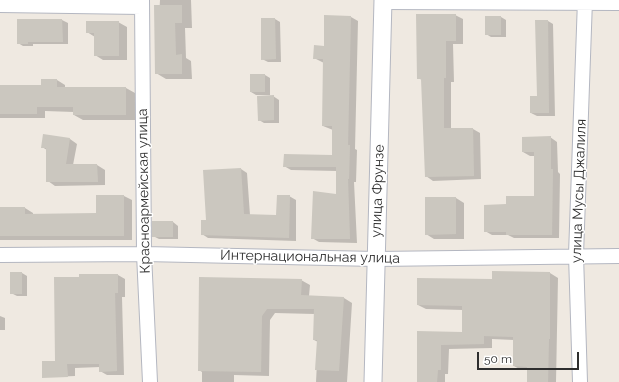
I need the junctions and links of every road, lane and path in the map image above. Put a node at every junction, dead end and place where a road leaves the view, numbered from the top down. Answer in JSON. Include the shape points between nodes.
{"nodes":[{"id":1,"x":383,"y":1,"type":"edge"},
{"id":2,"x":585,"y":1,"type":"edge"},
{"id":3,"x":619,"y":3,"type":"edge"},
{"id":4,"x":142,"y":4,"type":"edge"},
{"id":5,"x":0,"y":5,"type":"edge"},
{"id":6,"x":144,"y":254,"type":"junction"},
{"id":7,"x":0,"y":255,"type":"edge"},
{"id":8,"x":576,"y":255,"type":"junction"},
{"id":9,"x":619,"y":256,"type":"edge"},
{"id":10,"x":376,"y":259,"type":"junction"},
{"id":11,"x":150,"y":382,"type":"edge"},
{"id":12,"x":374,"y":382,"type":"edge"},
{"id":13,"x":580,"y":382,"type":"edge"}],
"edges":[{"from":1,"to":2,"type":"street"},
{"from":1,"to":10,"type":"street","name":"улица Фрунзе"},
{"from":2,"to":3,"type":"street"},
{"from":2,"to":8,"type":"street","name":"улица Мусы Джалиля"},
{"from":4,"to":5,"type":"street"},
{"from":4,"to":6,"type":"street","name":"Красноармейская улица"},
{"from":6,"to":7,"type":"street","name":"Интернациональная улица"},
{"from":6,"to":10,"type":"street","name":"Интернациональная улица"},
{"from":6,"to":11,"type":"street","name":"Красноармейская улица"},
{"from":8,"to":9,"type":"street","name":"Интернациональная улица"},
{"from":8,"to":10,"type":"street","name":"Интернациональная улица"},
{"from":8,"to":13,"type":"street","name":"улица Мусы Джалиля"},
{"from":10,"to":12,"type":"street","name":"улица Фрунзе"}]}
